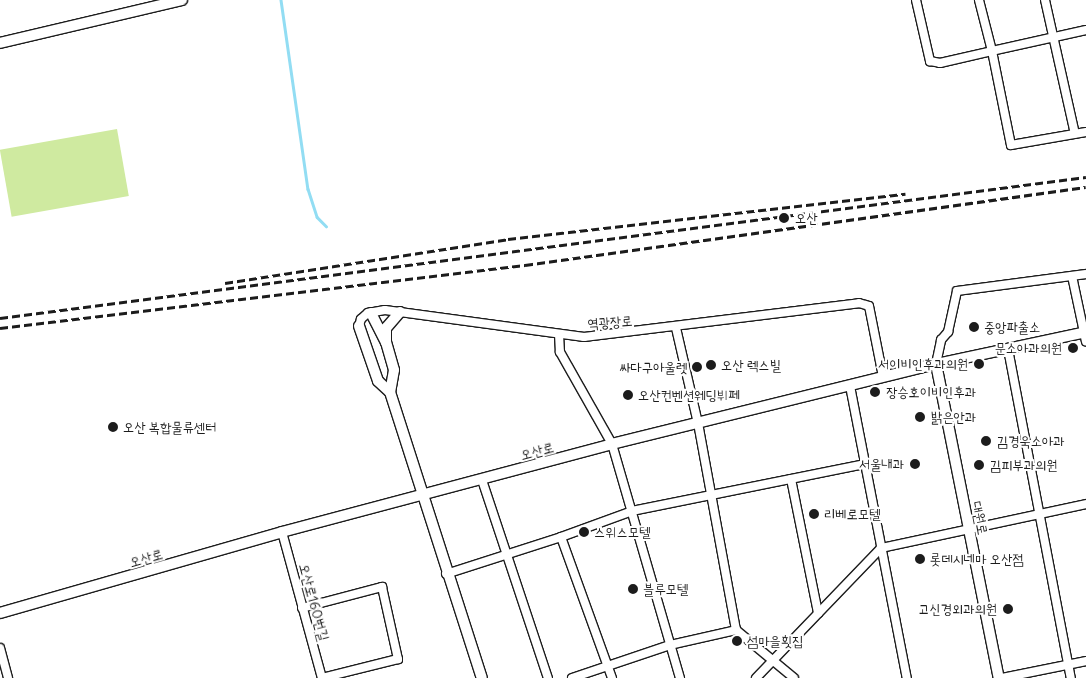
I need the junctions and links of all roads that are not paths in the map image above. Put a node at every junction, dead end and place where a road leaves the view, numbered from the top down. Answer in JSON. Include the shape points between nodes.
{"nodes":[{"id":1,"x":182,"y":0,"type":"edge"},
{"id":2,"x":916,"y":0,"type":"edge"},
{"id":3,"x":979,"y":0,"type":"edge"},
{"id":4,"x":1044,"y":0,"type":"edge"},
{"id":5,"x":1086,"y":30,"type":"edge"},
{"id":6,"x":1053,"y":37,"type":"junction"},
{"id":7,"x":0,"y":43,"type":"edge"},
{"id":8,"x":992,"y":51,"type":"junction"},
{"id":9,"x":1086,"y":132,"type":"edge"},
{"id":10,"x":1075,"y":134,"type":"junction"},
{"id":11,"x":1086,"y":274,"type":"edge"},
{"id":12,"x":1072,"y":276,"type":"junction"},
{"id":13,"x":400,"y":312,"type":"junction"},
{"id":14,"x":371,"y":313,"type":"junction"},
{"id":15,"x":359,"y":326,"type":"joint"},
{"id":16,"x":676,"y":328,"type":"junction"},
{"id":17,"x":559,"y":334,"type":"junction"},
{"id":18,"x":1085,"y":336,"type":"edge"},
{"id":19,"x":386,"y":342,"type":"junction"},
{"id":20,"x":1008,"y":349,"type":"junction"},
{"id":21,"x":936,"y":364,"type":"junction"},
{"id":22,"x":883,"y":377,"type":"junction"},
{"id":23,"x":850,"y":386,"type":"junction"},
{"id":24,"x":390,"y":392,"type":"junction"},
{"id":25,"x":698,"y":423,"type":"junction"},
{"id":26,"x":612,"y":444,"type":"junction"},
{"id":27,"x":865,"y":464,"type":"junction"},
{"id":28,"x":791,"y":479,"type":"junction"},
{"id":29,"x":482,"y":480,"type":"junction"},
{"id":30,"x":712,"y":496,"type":"junction"},
{"id":31,"x":422,"y":497,"type":"junction"},
{"id":32,"x":1086,"y":504,"type":"edge"},
{"id":33,"x":632,"y":511,"type":"junction"},
{"id":34,"x":1038,"y":514,"type":"junction"},
{"id":35,"x":968,"y":529,"type":"junction"},
{"id":36,"x":282,"y":532,"type":"junction"},
{"id":37,"x":561,"y":537,"type":"junction"},
{"id":38,"x":881,"y":548,"type":"junction"},
{"id":39,"x":506,"y":555,"type":"junction"},
{"id":40,"x":446,"y":574,"type":"junction"},
{"id":41,"x":302,"y":608,"type":"junction"},
{"id":42,"x":0,"y":613,"type":"edge"},
{"id":43,"x":818,"y":613,"type":"junction"},
{"id":44,"x":736,"y":630,"type":"junction"},
{"id":45,"x":670,"y":645,"type":"junction"},
{"id":46,"x":0,"y":648,"type":"edge"},
{"id":47,"x":773,"y":661,"type":"junction"},
{"id":48,"x":1086,"y":661,"type":"edge"},
{"id":49,"x":1068,"y":664,"type":"junction"},
{"id":50,"x":608,"y":666,"type":"junction"},
{"id":51,"x":8,"y":678,"type":"edge"},
{"id":52,"x":322,"y":678,"type":"edge"},
{"id":53,"x":482,"y":678,"type":"edge"},
{"id":54,"x":548,"y":678,"type":"edge"},
{"id":55,"x":572,"y":678,"type":"edge"},
{"id":56,"x":612,"y":678,"type":"edge"},
{"id":57,"x":680,"y":678,"type":"edge"},
{"id":58,"x":756,"y":678,"type":"edge"},
{"id":59,"x":794,"y":678,"type":"edge"},
{"id":60,"x":907,"y":678,"type":"edge"},
{"id":61,"x":1001,"y":678,"type":"edge"},
{"id":62,"x":1071,"y":678,"type":"edge"}],
"edges":[{"from":1,"to":7,"type":"street"},
{"from":2,"to":8,"type":"street","via":[[930,62],[940,63]]},
{"from":3,"to":8,"type":"street"},
{"from":4,"to":6,"type":"street"},
{"from":5,"to":6,"type":"street"},
{"from":6,"to":8,"type":"street"},
{"from":6,"to":10,"type":"street"},
{"from":8,"to":10,"type":"street","via":[[1011,145]]},
{"from":9,"to":10,"type":"street"},
{"from":11,"to":12,"type":"street"},
{"from":12,"to":18,"type":"street"},
{"from":12,"to":21,"type":"street","via":[[957,290],[948,332],[941,340]]},
{"from":13,"to":14,"type":"street","name":"역광장로"},
{"from":13,"to":17,"type":"street","name":"역광장로"},
{"from":13,"to":19,"type":"street","via":[[386,328]]},
{"from":14,"to":15,"type":"street","via":[[361,319]]},
{"from":14,"to":19,"type":"street"},
{"from":15,"to":24,"type":"street","via":[[378,381]]},
{"from":16,"to":17,"type":"street","name":"역광장로","via":[[584,337]]},
{"from":16,"to":22,"type":"street","name":"역광장로","via":[[859,303],[869,306]]},
{"from":16,"to":25,"type":"street"},
{"from":17,"to":26,"type":"street","via":[[560,352]]},
{"from":18,"to":20,"type":"street","name":"오산로"},
{"from":19,"to":24,"type":"street","via":[[394,370]]},
{"from":20,"to":21,"type":"street","name":"오산로"},
{"from":20,"to":34,"type":"street"},
{"from":21,"to":22,"type":"street","name":"오산로"},
{"from":21,"to":35,"type":"street","name":"대원로"},
{"from":22,"to":23,"type":"street","name":"오산로"},
{"from":23,"to":25,"type":"street","name":"오산로"},
{"from":23,"to":27,"type":"street"},
{"from":24,"to":31,"type":"street"},
{"from":25,"to":26,"type":"street","name":"오산로"},
{"from":25,"to":30,"type":"street"},
{"from":26,"to":29,"type":"street","name":"오산로"},
{"from":26,"to":33,"type":"street"},
{"from":27,"to":28,"type":"street"},
{"from":27,"to":38,"type":"street"},
{"from":28,"to":30,"type":"street"},
{"from":28,"to":43,"type":"street"},
{"from":29,"to":31,"type":"street","name":"오산로"},
{"from":29,"to":39,"type":"street"},
{"from":30,"to":33,"type":"street"},
{"from":30,"to":44,"type":"street"},
{"from":31,"to":36,"type":"street","name":"오산로"},
{"from":31,"to":40,"type":"street"},
{"from":32,"to":34,"type":"street"},
{"from":33,"to":37,"type":"street"},
{"from":33,"to":45,"type":"street"},
{"from":34,"to":35,"type":"street"},
{"from":34,"to":49,"type":"street"},
{"from":35,"to":38,"type":"street"},
{"from":35,"to":61,"type":"street","name":"대원로"},
{"from":36,"to":41,"type":"street","name":"오산로160번길"},
{"from":36,"to":42,"type":"street","name":"오산로"},
{"from":37,"to":39,"type":"street"},
{"from":37,"to":50,"type":"street"},
{"from":38,"to":43,"type":"street"},
{"from":38,"to":60,"type":"street"},
{"from":39,"to":40,"type":"street"},
{"from":39,"to":54,"type":"street"},
{"from":40,"to":53,"type":"street"},
{"from":41,"to":52,"type":"street","name":"오산로160번길"},
{"from":41,"to":52,"type":"street","via":[[382,587],[398,659]]},
{"from":43,"to":47,"type":"street"},
{"from":44,"to":45,"type":"street"},
{"from":44,"to":47,"type":"street"},
{"from":45,"to":50,"type":"street"},
{"from":45,"to":57,"type":"street"},
{"from":46,"to":51,"type":"street"},
{"from":47,"to":58,"type":"street"},
{"from":47,"to":59,"type":"street"},
{"from":48,"to":49,"type":"street"},
{"from":49,"to":61,"type":"street"},
{"from":49,"to":62,"type":"street"},
{"from":50,"to":55,"type":"street"},
{"from":50,"to":56,"type":"street"}]}
